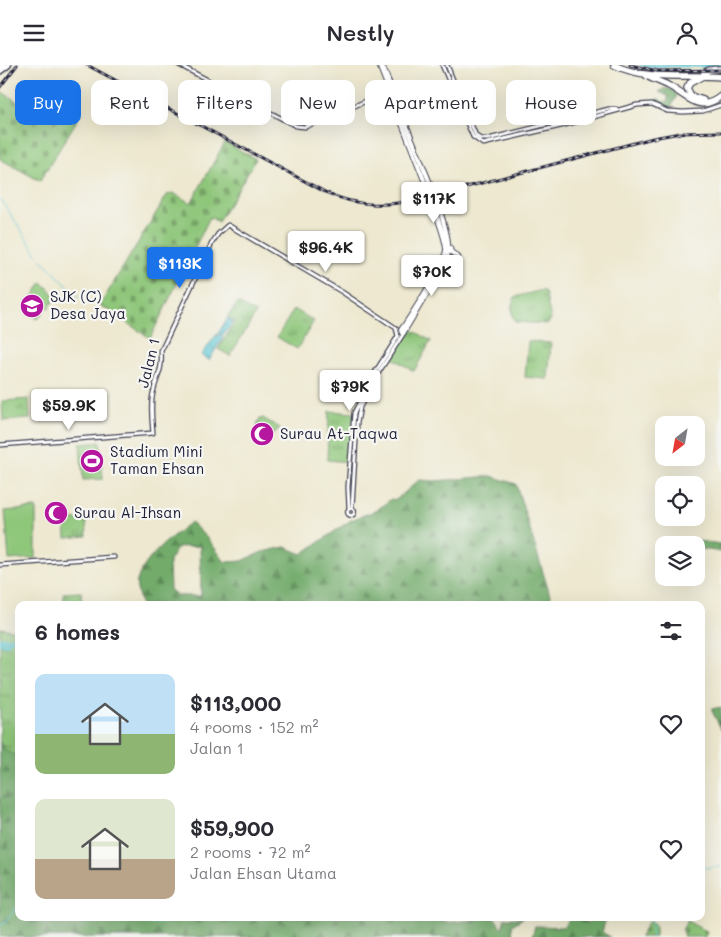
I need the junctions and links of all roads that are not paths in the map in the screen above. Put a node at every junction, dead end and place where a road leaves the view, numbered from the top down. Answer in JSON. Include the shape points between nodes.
{"nodes":[{"id":1,"x":8,"y":65,"type":"edge"},
{"id":2,"x":179,"y":65,"type":"edge"},
{"id":3,"x":381,"y":65,"type":"edge"},
{"id":4,"x":442,"y":65,"type":"edge"},
{"id":5,"x":447,"y":65,"type":"edge"},
{"id":6,"x":614,"y":65,"type":"edge"},
{"id":7,"x":621,"y":65,"type":"edge"},
{"id":8,"x":1,"y":69,"type":"edge"},
{"id":9,"x":720,"y":72,"type":"edge"},
{"id":10,"x":645,"y":75,"type":"junction"},
{"id":11,"x":703,"y":75,"type":"junction"},
{"id":12,"x":386,"y":80,"type":"edge"},
{"id":13,"x":387,"y":80,"type":"edge"},
{"id":14,"x":721,"y":91,"type":"edge"},
{"id":15,"x":721,"y":96,"type":"edge"},
{"id":16,"x":365,"y":102,"type":"edge"},
{"id":17,"x":721,"y":105,"type":"edge"},
{"id":18,"x":620,"y":109,"type":"junction"},
{"id":19,"x":403,"y":125,"type":"edge"},
{"id":20,"x":405,"y":125,"type":"edge"},
{"id":21,"x":430,"y":188,"type":"junction"},
{"id":22,"x":434,"y":201,"type":"junction"},
{"id":23,"x":447,"y":243,"type":"junction"},
{"id":24,"x":447,"y":255,"type":"junction"},
{"id":25,"x":446,"y":262,"type":"junction"},
{"id":26,"x":405,"y":324,"type":"junction"},
{"id":27,"x":396,"y":327,"type":"junction"},
{"id":28,"x":404,"y":332,"type":"junction"},
{"id":29,"x":400,"y":336,"type":"junction"},
{"id":30,"x":0,"y":445,"type":"edge"},
{"id":31,"x":114,"y":557,"type":"dead end"},
{"id":32,"x":0,"y":565,"type":"edge"}],
"edges":[{"from":1,"to":8,"type":"main road"},
{"from":2,"to":16,"type":"street","via":[[296,126],[305,127]]},
{"from":3,"to":12,"type":"main road"},
{"from":3,"to":13,"type":"main road"},
{"from":4,"to":18,"type":"street","via":[[473,137],[483,143]]},
{"from":5,"to":18,"type":"street","via":[[476,136],[481,139]]},
{"from":6,"to":10,"type":"highway"},
{"from":7,"to":11,"type":"highway","via":[[653,73]]},
{"from":9,"to":11,"type":"highway"},
{"from":10,"to":11,"type":"highway"},
{"from":10,"to":15,"type":"highway","via":[[698,104],[713,102]]},
{"from":11,"to":14,"type":"highway","via":[[688,85],[691,96],[706,100]]},
{"from":17,"to":18,"type":"street","via":[[709,111],[696,112],[667,111],[649,104]]},
{"from":19,"to":21,"type":"main road"},
{"from":20,"to":21,"type":"main road"},
{"from":21,"to":22,"type":"main road","bridge":true},
{"from":22,"to":23,"type":"main road"},
{"from":22,"to":23,"type":"main road"},
{"from":23,"to":24,"type":"main road"},
{"from":23,"to":25,"type":"main road","via":[[458,257]]},
{"from":24,"to":25,"type":"main road"},
{"from":24,"to":26,"type":"main road"},
{"from":25,"to":28,"type":"main road"},
{"from":26,"to":27,"type":"street"},
{"from":26,"to":28,"type":"main road","via":[[401,331]]},
{"from":27,"to":29,"type":"street"},
{"from":27,"to":30,"type":"street","name":"Jalan 1","via":[[228,225],[212,243],[161,351],[162,365],[151,403],[153,433]]},
{"from":28,"to":29,"type":"street"},
{"from":29,"to":29,"type":"street","via":[[360,407],[350,508],[348,480],[354,413],[374,374]]},
{"from":31,"to":32,"type":"street"}]}
